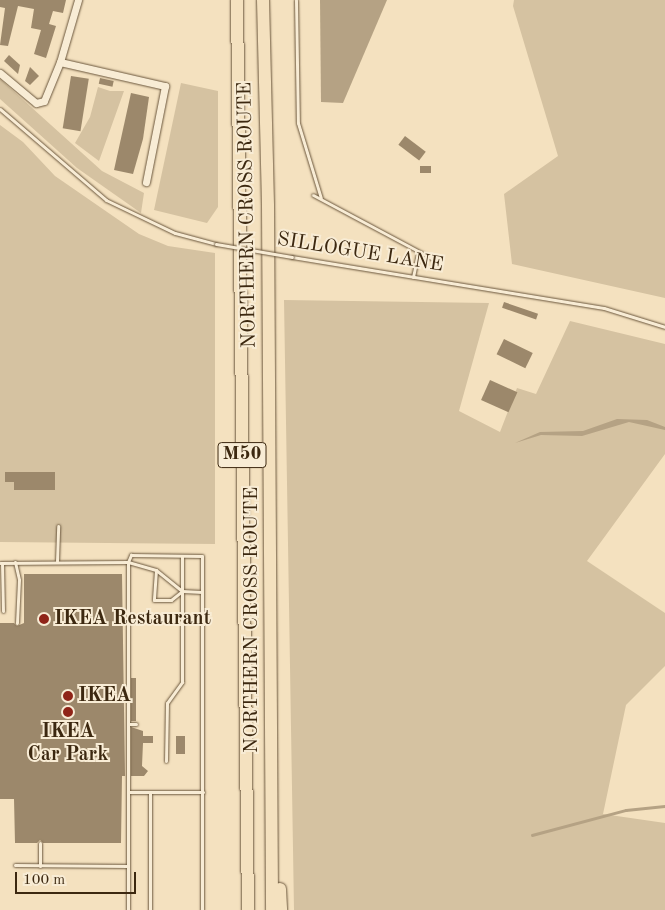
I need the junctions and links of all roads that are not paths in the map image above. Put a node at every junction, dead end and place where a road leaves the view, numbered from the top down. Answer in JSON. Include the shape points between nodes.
{"nodes":[{"id":1,"x":78,"y":0,"type":"edge"},
{"id":2,"x":237,"y":0,"type":"edge"},
{"id":3,"x":263,"y":0,"type":"edge"},
{"id":4,"x":296,"y":0,"type":"edge"},
{"id":5,"x":60,"y":62,"type":"junction"},
{"id":6,"x":0,"y":74,"type":"edge"},
{"id":7,"x":0,"y":109,"type":"edge"},
{"id":8,"x":146,"y":182,"type":"dead end"},
{"id":9,"x":313,"y":194,"type":"dead end"},
{"id":10,"x":320,"y":198,"type":"junction"},
{"id":11,"x":418,"y":253,"type":"junction"},
{"id":12,"x":433,"y":259,"type":"dead end"},
{"id":13,"x":413,"y":277,"type":"junction"},
{"id":14,"x":665,"y":327,"type":"edge"},
{"id":15,"x":58,"y":526,"type":"dead end"},
{"id":16,"x":182,"y":556,"type":"junction"},
{"id":17,"x":58,"y":561,"type":"junction"},
{"id":18,"x":15,"y":562,"type":"junction"},
{"id":19,"x":128,"y":562,"type":"junction"},
{"id":20,"x":1,"y":563,"type":"edge"},
{"id":21,"x":156,"y":570,"type":"junction"},
{"id":22,"x":182,"y":592,"type":"junction"},
{"id":23,"x":202,"y":592,"type":"junction"},
{"id":24,"x":2,"y":611,"type":"dead end"},
{"id":25,"x":271,"y":614,"type":"junction"},
{"id":26,"x":17,"y":623,"type":"dead end"},
{"id":27,"x":128,"y":724,"type":"junction"},
{"id":28,"x":136,"y":724,"type":"dead end"},
{"id":29,"x":166,"y":761,"type":"dead end"},
{"id":30,"x":128,"y":792,"type":"junction"},
{"id":31,"x":150,"y":792,"type":"junction"},
{"id":32,"x":203,"y":792,"type":"junction"},
{"id":33,"x":40,"y":843,"type":"dead end"},
{"id":34,"x":15,"y":865,"type":"dead end"},
{"id":35,"x":40,"y":866,"type":"junction"},
{"id":36,"x":128,"y":866,"type":"junction"},
{"id":37,"x":128,"y":910,"type":"edge"},
{"id":38,"x":150,"y":910,"type":"edge"},
{"id":39,"x":202,"y":910,"type":"edge"},
{"id":40,"x":248,"y":910,"type":"edge"},
{"id":41,"x":272,"y":910,"type":"edge"},
{"id":42,"x":281,"y":910,"type":"edge"}],
"edges":[{"from":1,"to":5,"type":"street"},
{"from":2,"to":40,"type":"highway","name":"NORTHERN CROSS ROUTE","number":"M50"},
{"from":3,"to":25,"type":"highway","name":"NORTHERN CROSS ROUTE","number":"M50"},
{"from":4,"to":10,"type":"lane","via":[[298,123]]},
{"from":5,"to":6,"type":"street","via":[[44,101],[36,103]]},
{"from":5,"to":8,"type":"street","via":[[165,86]]},
{"from":7,"to":13,"type":"lane","name":"SILLOGUE LANE","bridge":true,"via":[[106,200],[175,233],[216,244]]},
{"from":9,"to":10,"type":"lane"},
{"from":10,"to":11,"type":"lane"},
{"from":11,"to":12,"type":"lane"},
{"from":11,"to":13,"type":"lane"},
{"from":13,"to":14,"type":"lane","name":"SILLOGUE LANE","via":[[604,308]]},
{"from":15,"to":17,"type":"lane"},
{"from":16,"to":19,"type":"lane","via":[[132,555]]},
{"from":16,"to":22,"type":"lane"},
{"from":16,"to":23,"type":"lane","via":[[202,556]]},
{"from":17,"to":18,"type":"lane"},
{"from":17,"to":19,"type":"lane"},
{"from":18,"to":20,"type":"lane"},
{"from":18,"to":26,"type":"lane","via":[[20,580]]},
{"from":19,"to":21,"type":"lane"},
{"from":19,"to":27,"type":"lane"},
{"from":20,"to":24,"type":"lane"},
{"from":21,"to":22,"type":"lane"},
{"from":21,"to":22,"type":"lane","via":[[154,600],[171,600]]},
{"from":22,"to":23,"type":"lane"},
{"from":22,"to":29,"type":"lane","via":[[182,682],[166,703]]},
{"from":23,"to":32,"type":"lane"},
{"from":25,"to":41,"type":"highway","name":"NORTHERN CROSS ROUTE","number":"M50"},
{"from":25,"to":42,"type":"highway"},
{"from":27,"to":28,"type":"lane"},
{"from":27,"to":30,"type":"lane"},
{"from":30,"to":31,"type":"lane"},
{"from":30,"to":36,"type":"lane"},
{"from":31,"to":32,"type":"lane"},
{"from":31,"to":38,"type":"lane"},
{"from":32,"to":39,"type":"lane"},
{"from":33,"to":35,"type":"lane"},
{"from":34,"to":35,"type":"lane"},
{"from":35,"to":36,"type":"lane"},
{"from":36,"to":37,"type":"lane"}]}
